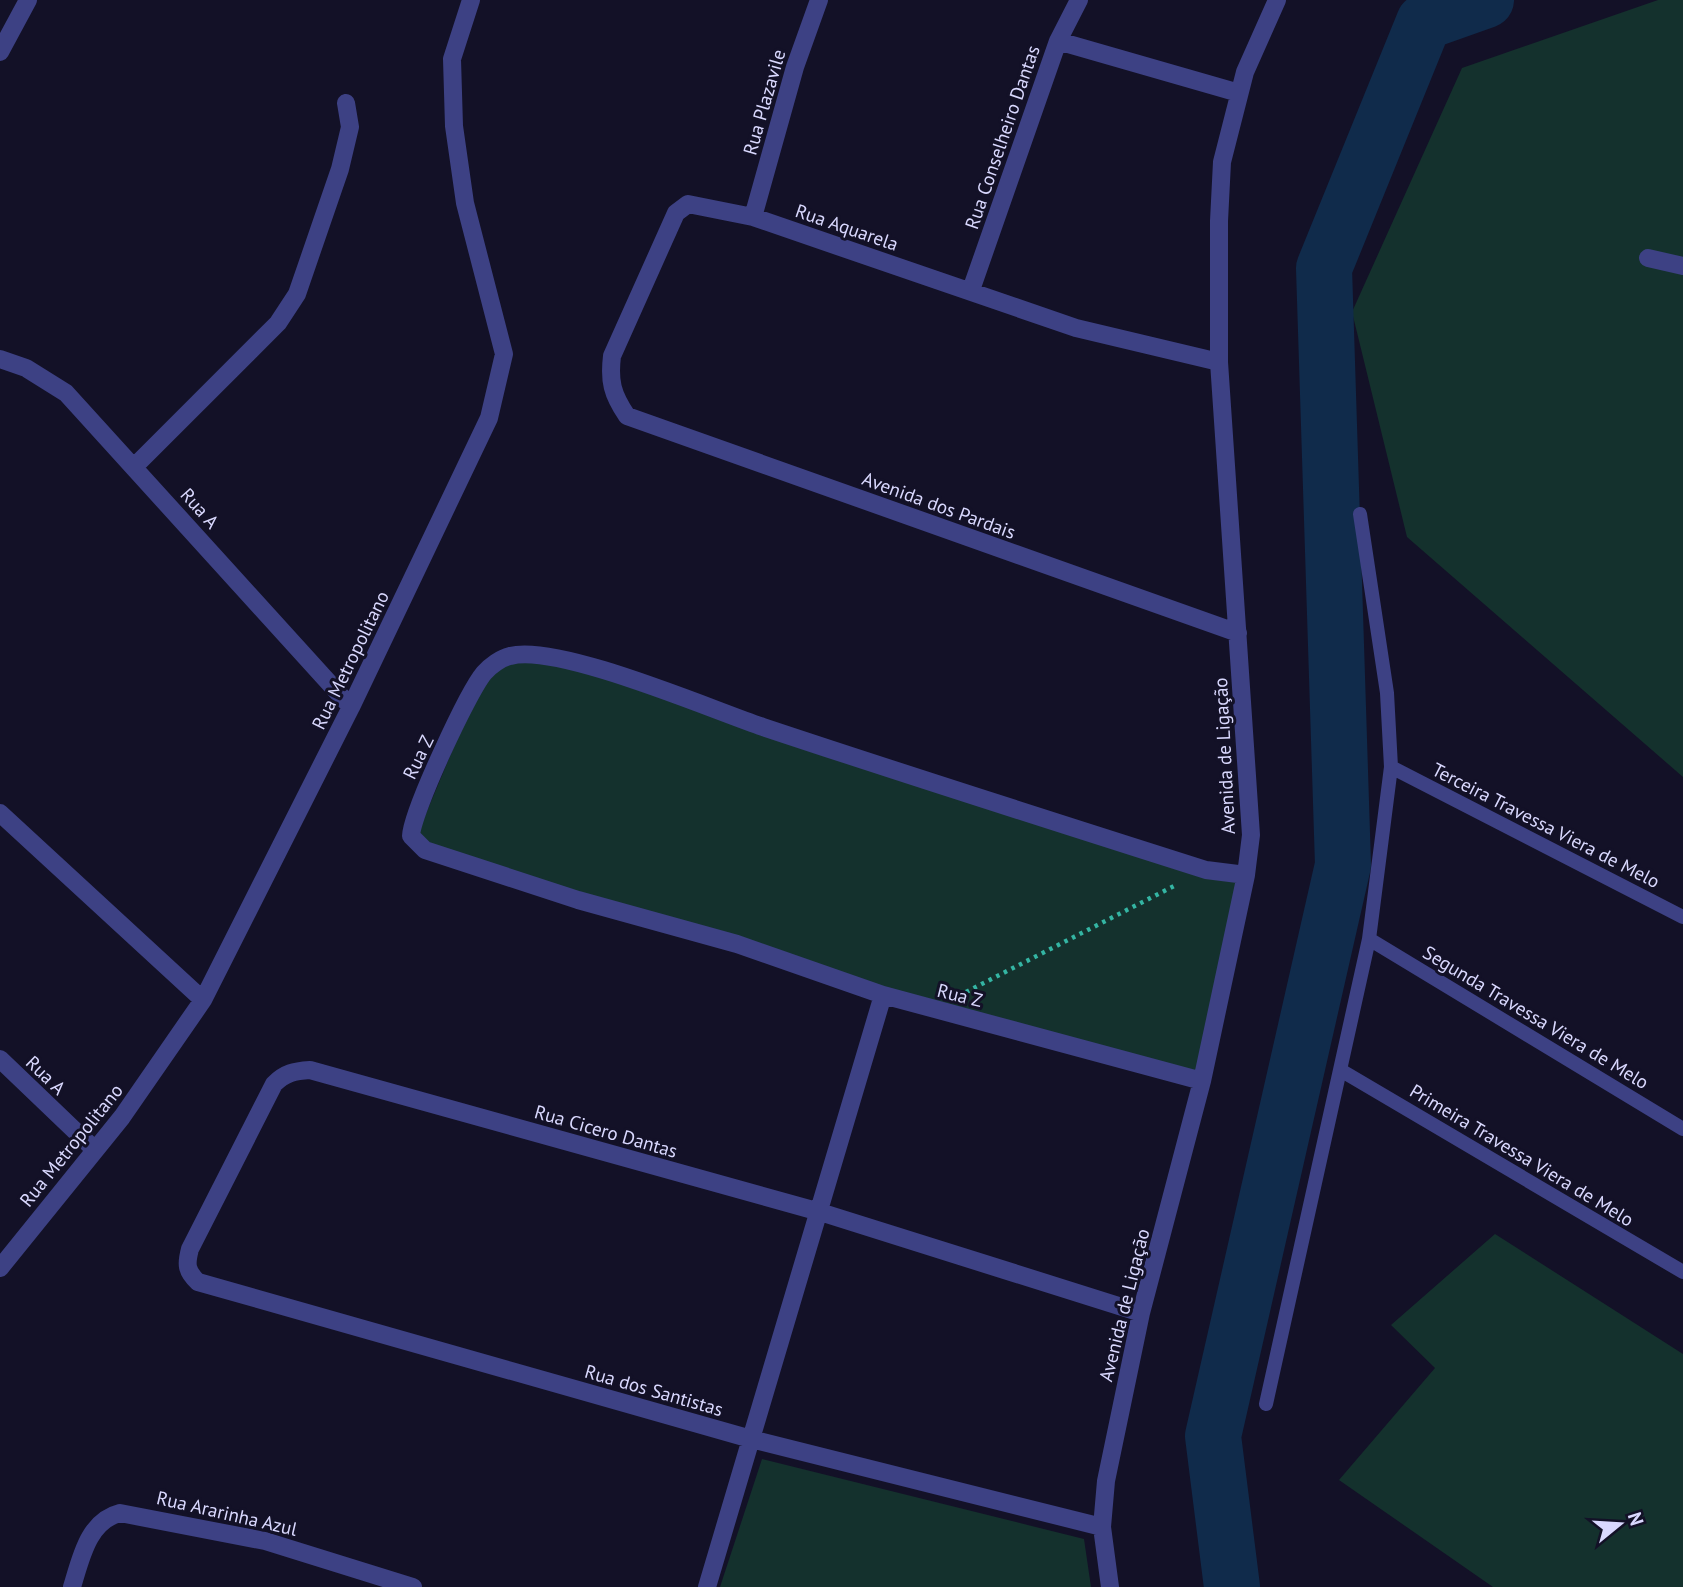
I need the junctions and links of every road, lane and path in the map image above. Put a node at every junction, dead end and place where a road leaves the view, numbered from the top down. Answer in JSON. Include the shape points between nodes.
{"nodes":[{"id":1,"x":28,"y":0,"type":"edge"},
{"id":2,"x":471,"y":0,"type":"edge"},
{"id":3,"x":819,"y":0,"type":"edge"},
{"id":4,"x":1079,"y":0,"type":"edge"},
{"id":5,"x":1277,"y":0,"type":"edge"},
{"id":6,"x":1058,"y":41,"type":"junction"},
{"id":7,"x":0,"y":52,"type":"edge"},
{"id":8,"x":1240,"y":93,"type":"junction"},
{"id":9,"x":346,"y":103,"type":"dead end"},
{"id":10,"x":753,"y":218,"type":"junction"},
{"id":11,"x":1648,"y":258,"type":"dead end"},
{"id":12,"x":1683,"y":266,"type":"edge"},
{"id":13,"x":971,"y":290,"type":"junction"},
{"id":14,"x":0,"y":359,"type":"edge"},
{"id":15,"x":1219,"y":362,"type":"junction"},
{"id":16,"x":626,"y":416,"type":"joint"},
{"id":17,"x":134,"y":467,"type":"junction"},
{"id":18,"x":1360,"y":514,"type":"dead end"},
{"id":19,"x":1238,"y":633,"type":"junction"},
{"id":20,"x":351,"y":707,"type":"junction"},
{"id":21,"x":1391,"y":767,"type":"junction"},
{"id":22,"x":0,"y":813,"type":"edge"},
{"id":23,"x":1206,"y":870,"type":"junction"},
{"id":24,"x":1246,"y":875,"type":"junction"},
{"id":25,"x":1683,"y":917,"type":"edge"},
{"id":26,"x":1369,"y":939,"type":"junction"},
{"id":27,"x":883,"y":995,"type":"junction"},
{"id":28,"x":203,"y":1000,"type":"junction"},
{"id":29,"x":932,"y":1010,"type":"junction"},
{"id":30,"x":0,"y":1059,"type":"edge"},
{"id":31,"x":1342,"y":1070,"type":"junction"},
{"id":32,"x":1202,"y":1081,"type":"junction"},
{"id":33,"x":1683,"y":1129,"type":"edge"},
{"id":34,"x":94,"y":1149,"type":"junction"},
{"id":35,"x":820,"y":1212,"type":"junction"},
{"id":36,"x":0,"y":1268,"type":"edge"},
{"id":37,"x":1683,"y":1272,"type":"edge"},
{"id":38,"x":198,"y":1282,"type":"joint"},
{"id":39,"x":1141,"y":1312,"type":"junction"},
{"id":40,"x":1266,"y":1404,"type":"dead end"},
{"id":41,"x":751,"y":1439,"type":"junction"},
{"id":42,"x":1102,"y":1527,"type":"junction"},
{"id":43,"x":72,"y":1587,"type":"edge"},
{"id":44,"x":413,"y":1587,"type":"edge"},
{"id":45,"x":707,"y":1587,"type":"edge"},
{"id":46,"x":1110,"y":1587,"type":"edge"}],
"edges":[{"from":1,"to":7,"type":"street"},
{"from":2,"to":20,"type":"street","name":"Rua Metropolitano","via":[[452,59],[454,126],[466,203],[504,355],[501,377],[489,418]]},
{"from":3,"to":10,"type":"street","name":"Rua Plazavile","via":[[795,67]]},
{"from":4,"to":6,"type":"street","name":"Rua Conselheiro Dantas"},
{"from":5,"to":8,"type":"street","name":"Avenida de Ligação"},
{"from":6,"to":8,"type":"street"},
{"from":6,"to":13,"type":"street","name":"Rua Conselheiro Dantas"},
{"from":8,"to":15,"type":"street","name":"Avenida de Ligação","via":[[1222,162]]},
{"from":9,"to":17,"type":"street","via":[[350,127],[340,169],[297,294],[278,323]]},
{"from":10,"to":13,"type":"street","name":"Rua Aquarela"},
{"from":10,"to":16,"type":"street","name":"Rua Aquarela","via":[[688,204],[678,209],[612,355],[609,380]]},
{"from":11,"to":12,"type":"street"},
{"from":13,"to":15,"type":"street","name":"Rua Aquarela","via":[[1076,328]]},
{"from":14,"to":17,"type":"street","name":"Rua A","via":[[26,368],[66,393]]},
{"from":15,"to":19,"type":"street","name":"Avenida de Ligação"},
{"from":16,"to":19,"type":"street","name":"Avenida dos Pardais"},
{"from":17,"to":20,"type":"street","name":"Rua A"},
{"from":18,"to":21,"type":"lane","via":[[1387,693]]},
{"from":19,"to":24,"type":"street","name":"Avenida de Ligação","via":[[1251,835]]},
{"from":20,"to":28,"type":"street","name":"Rua Metropolitano"},
{"from":21,"to":25,"type":"lane","name":"Terceira Travessa Viera de Melo"},
{"from":21,"to":26,"type":"lane"},
{"from":22,"to":28,"type":"street"},
{"from":23,"to":24,"type":"street","name":"Rua Z"},
{"from":23,"to":27,"type":"street","name":"Rua Z","via":[[566,659],[507,656],[484,673],[418,805],[411,828],[415,843],[578,900],[737,944]]},
{"from":23,"to":29,"type":"path"},
{"from":24,"to":32,"type":"street","name":"Avenida de Ligação"},
{"from":26,"to":31,"type":"lane"},
{"from":26,"to":33,"type":"lane","name":"Segunda Travessa Viera de Melo"},
{"from":27,"to":29,"type":"street","name":"Rua Z"},
{"from":27,"to":35,"type":"street"},
{"from":28,"to":34,"type":"street","name":"Rua Metropolitano","via":[[122,1118]]},
{"from":29,"to":32,"type":"street","name":"Rua Z"},
{"from":30,"to":34,"type":"street","name":"Rua A"},
{"from":31,"to":37,"type":"lane","name":"Primeira Travessa Viera de Melo"},
{"from":31,"to":40,"type":"lane"},
{"from":32,"to":39,"type":"street","name":"Avenida de Ligação"},
{"from":34,"to":36,"type":"street","name":"Rua Metropolitano"},
{"from":35,"to":38,"type":"street","name":"Rua Cicero Dantas","via":[[323,1073],[295,1071],[274,1084],[190,1249],[188,1271]]},
{"from":35,"to":39,"type":"street","name":"Rua Cicero Dantas"},
{"from":35,"to":41,"type":"street"},
{"from":38,"to":41,"type":"street","name":"Rua dos Santistas"},
{"from":39,"to":42,"type":"street","name":"Avenida de Ligação","via":[[1106,1480]]},
{"from":41,"to":42,"type":"street","name":"Rua dos Santistas"},
{"from":41,"to":45,"type":"street"},
{"from":42,"to":46,"type":"street","name":"Avenida de Ligação"},
{"from":43,"to":44,"type":"street","name":"Rua Ararinha Azul","via":[[92,1533],[105,1517],[120,1513],[265,1541]]}]}
